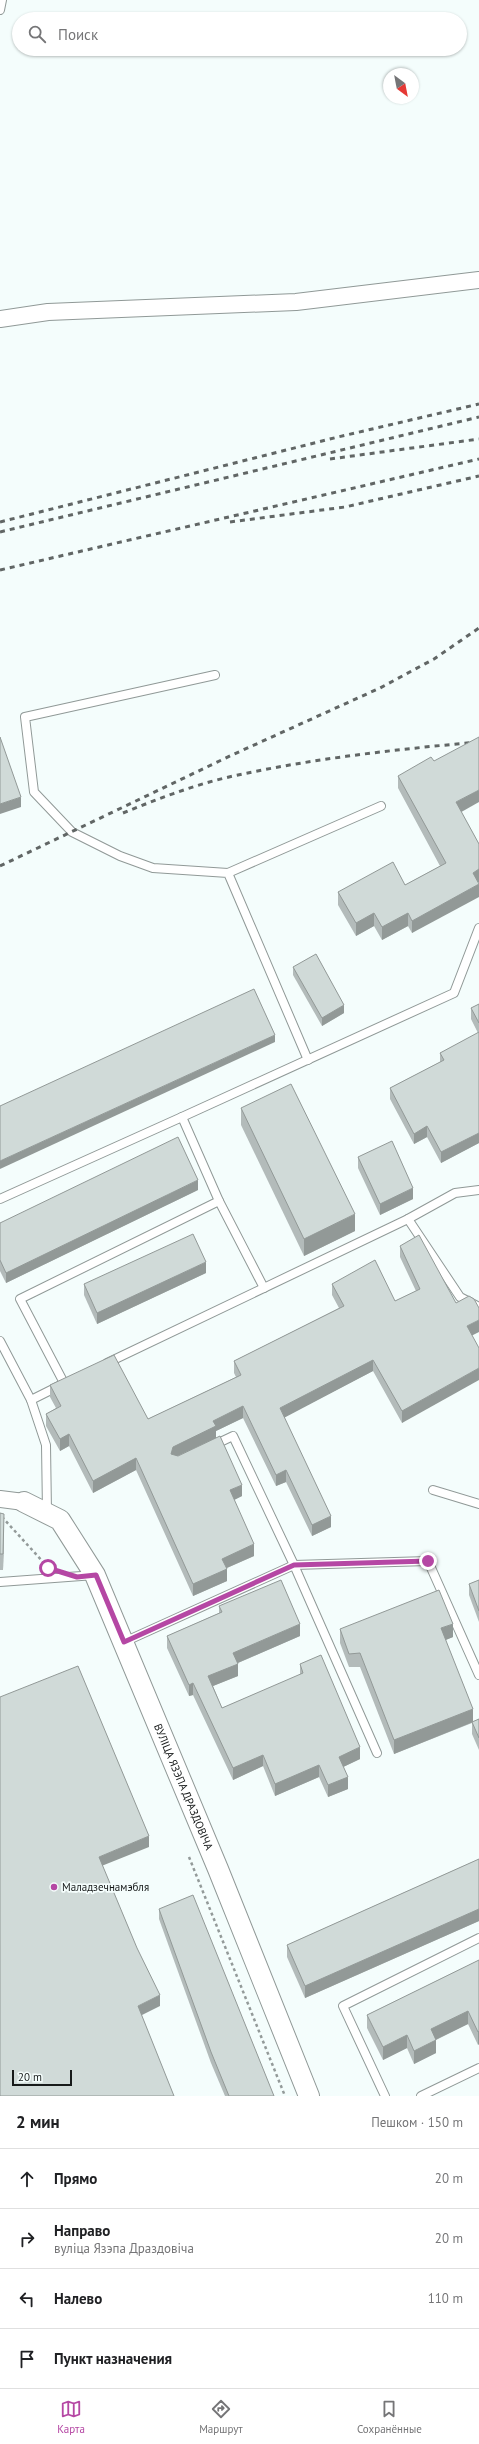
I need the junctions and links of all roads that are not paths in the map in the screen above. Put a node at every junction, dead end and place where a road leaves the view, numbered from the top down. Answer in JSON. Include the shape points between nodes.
{"nodes":[{"id":1,"x":2,"y":0,"type":"edge"},
{"id":2,"x":0,"y":10,"type":"edge"},
{"id":3,"x":479,"y":280,"type":"edge"},
{"id":4,"x":0,"y":319,"type":"edge"},
{"id":5,"x":215,"y":675,"type":"dead end"},
{"id":6,"x":381,"y":806,"type":"dead end"},
{"id":7,"x":228,"y":873,"type":"junction"},
{"id":8,"x":479,"y":928,"type":"edge"},
{"id":9,"x":308,"y":1060,"type":"junction"},
{"id":10,"x":182,"y":1117,"type":"junction"},
{"id":11,"x":479,"y":1190,"type":"edge"},
{"id":12,"x":0,"y":1199,"type":"edge"},
{"id":13,"x":219,"y":1201,"type":"junction"},
{"id":14,"x":408,"y":1219,"type":"junction"},
{"id":15,"x":264,"y":1288,"type":"junction"},
{"id":16,"x":479,"y":1307,"type":"edge"},
{"id":17,"x":0,"y":1341,"type":"edge"},
{"id":18,"x":100,"y":1366,"type":"edge"},
{"id":19,"x":31,"y":1400,"type":"junction"},
{"id":20,"x":204,"y":1450,"type":"edge"},
{"id":21,"x":433,"y":1490,"type":"dead end"},
{"id":22,"x":0,"y":1499,"type":"edge"},
{"id":23,"x":24,"y":1502,"type":"joint"},
{"id":24,"x":479,"y":1504,"type":"edge"},
{"id":25,"x":47,"y":1514,"type":"junction"},
{"id":26,"x":294,"y":1565,"type":"junction"},
{"id":27,"x":96,"y":1575,"type":"junction"},
{"id":28,"x":0,"y":1582,"type":"edge"},
{"id":29,"x":124,"y":1642,"type":"junction"},
{"id":30,"x":479,"y":1675,"type":"edge"},
{"id":31,"x":377,"y":1753,"type":"dead end"},
{"id":32,"x":479,"y":1938,"type":"edge"},
{"id":33,"x":479,"y":2068,"type":"edge"},
{"id":34,"x":309,"y":2096,"type":"edge"},
{"id":35,"x":385,"y":2096,"type":"edge"},
{"id":36,"x":421,"y":2096,"type":"edge"}],
"edges":[{"from":1,"to":2,"type":"lane"},
{"from":3,"to":4,"type":"street","via":[[296,302],[48,312]]},
{"from":5,"to":7,"type":"lane","via":[[25,717],[34,792],[72,832],[120,856],[153,868]]},
{"from":6,"to":7,"type":"lane"},
{"from":7,"to":9,"type":"lane"},
{"from":8,"to":9,"type":"lane","via":[[454,993]]},
{"from":9,"to":10,"type":"lane"},
{"from":10,"to":12,"type":"lane"},
{"from":10,"to":13,"type":"lane"},
{"from":11,"to":14,"type":"lane","via":[[455,1193]]},
{"from":13,"to":15,"type":"lane"},
{"from":13,"to":19,"type":"lane","via":[[20,1299],[68,1382]]},
{"from":14,"to":15,"type":"lane"},
{"from":14,"to":16,"type":"lane","via":[[460,1296]]},
{"from":15,"to":18,"type":"lane"},
{"from":17,"to":19,"type":"lane"},
{"from":19,"to":25,"type":"lane","via":[[46,1445]]},
{"from":20,"to":26,"type":"lane","via":[[233,1436]]},
{"from":21,"to":24,"type":"lane"},
{"from":22,"to":23,"type":"street"},
{"from":23,"to":25,"type":"street","name":"ВУЛІЦА ЯЗЭПА ДРАЗДОВІЧА"},
{"from":25,"to":27,"type":"street","name":"ВУЛІЦА ЯЗЭПА ДРАЗДОВІЧА","via":[[60,1520]]},
{"from":26,"to":29,"type":"lane"},
{"from":26,"to":30,"type":"lane","via":[[428,1561]]},
{"from":26,"to":31,"type":"lane"},
{"from":27,"to":28,"type":"lane"},
{"from":27,"to":29,"type":"street","name":"ВУЛІЦА ЯЗЭПА ДРАЗДОВІЧА"},
{"from":29,"to":34,"type":"street","name":"ВУЛІЦА ЯЗЭПА ДРАЗДОВІЧА"},
{"from":32,"to":35,"type":"lane","via":[[343,2006]]},
{"from":33,"to":36,"type":"lane"}]}
